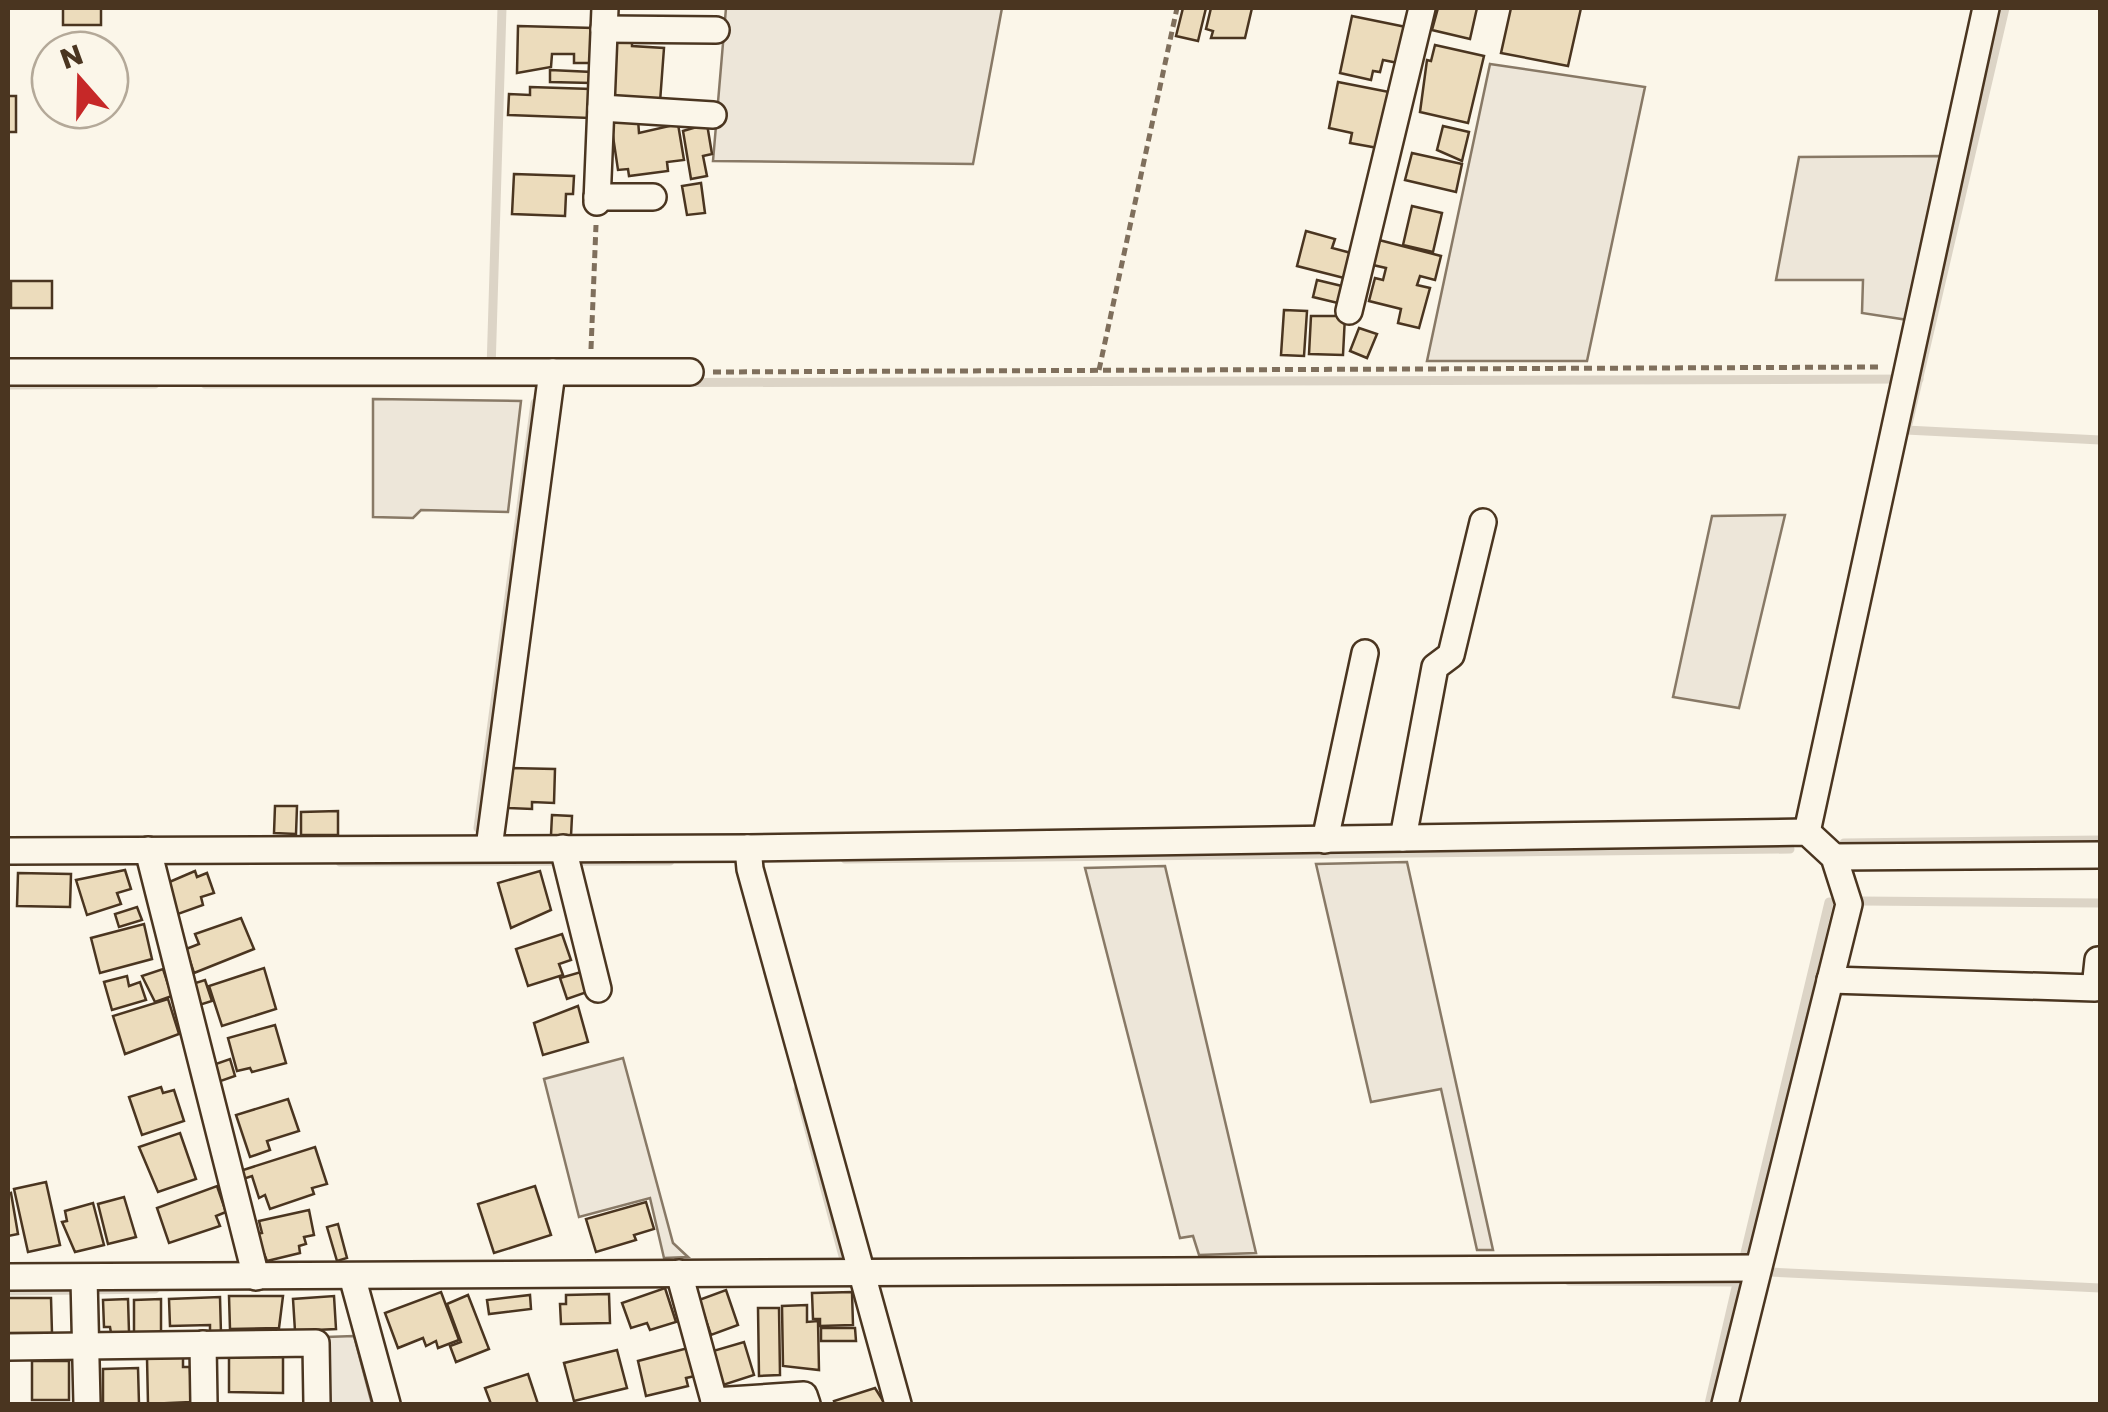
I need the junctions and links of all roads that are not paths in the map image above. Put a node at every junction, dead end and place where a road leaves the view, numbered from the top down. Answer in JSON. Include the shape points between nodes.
{"nodes":[{"id":1,"x":1422,"y":8,"type":"edge"},
{"id":2,"x":1986,"y":8,"type":"edge"},
{"id":3,"x":604,"y":18,"type":"edge"},
{"id":4,"x":716,"y":30,"type":"dead end"},
{"id":5,"x":600,"y":108,"type":"junction"},
{"id":6,"x":713,"y":115,"type":"dead end"},
{"id":7,"x":653,"y":197,"type":"dead end"},
{"id":8,"x":1350,"y":311,"type":"dead end"},
{"id":9,"x":8,"y":372,"type":"edge"},
{"id":10,"x":690,"y":372,"type":"road end"},
{"id":11,"x":550,"y":381,"type":"junction"},
{"id":12,"x":1483,"y":522,"type":"dead end"},
{"id":13,"x":1365,"y":653,"type":"dead end"},
{"id":14,"x":1807,"y":832,"type":"junction"},
{"id":15,"x":1403,"y":838,"type":"junction"},
{"id":16,"x":1326,"y":840,"type":"junction"},
{"id":17,"x":489,"y":848,"type":"junction"},
{"id":18,"x":8,"y":850,"type":"edge"},
{"id":19,"x":2100,"y":855,"type":"edge"},
{"id":20,"x":749,"y":856,"type":"junction"},
{"id":21,"x":150,"y":857,"type":"junction"},
{"id":22,"x":1834,"y":857,"type":"junction"},
{"id":23,"x":564,"y":858,"type":"junction"},
{"id":24,"x":2098,"y":960,"type":"dead end"},
{"id":25,"x":1830,"y":980,"type":"junction"},
{"id":26,"x":598,"y":988,"type":"dead end"},
{"id":27,"x":1757,"y":1268,"type":"junction"},
{"id":28,"x":861,"y":1270,"type":"junction"},
{"id":29,"x":8,"y":1277,"type":"edge"},
{"id":30,"x":256,"y":1277,"type":"junction"},
{"id":31,"x":681,"y":1279,"type":"junction"},
{"id":32,"x":354,"y":1283,"type":"junction"},
{"id":33,"x":84,"y":1286,"type":"junction"},
{"id":34,"x":203,"y":1344,"type":"junction"},
{"id":35,"x":86,"y":1346,"type":"junction"},
{"id":36,"x":8,"y":1347,"type":"edge"},
{"id":37,"x":714,"y":1403,"type":"edge"},
{"id":38,"x":87,"y":1404,"type":"edge"},
{"id":39,"x":204,"y":1404,"type":"edge"},
{"id":40,"x":318,"y":1404,"type":"edge"},
{"id":41,"x":387,"y":1404,"type":"edge"},
{"id":42,"x":807,"y":1404,"type":"edge"},
{"id":43,"x":898,"y":1404,"type":"edge"},
{"id":44,"x":1725,"y":1404,"type":"edge"}],
"edges":[{"from":1,"to":8,"type":"street"},
{"from":2,"to":14,"type":"street"},
{"from":3,"to":4,"type":"street"},
{"from":3,"to":5,"type":"street"},
{"from":5,"to":6,"type":"street"},
{"from":5,"to":7,"type":"street","via":[[597,200]]},
{"from":9,"to":11,"type":"street","via":[[491,372]]},
{"from":10,"to":11,"type":"street","via":[[590,372]]},
{"from":11,"to":17,"type":"street"},
{"from":12,"to":15,"type":"street","via":[[1451,655],[1435,667]]},
{"from":13,"to":16,"type":"street"},
{"from":14,"to":15,"type":"street"},
{"from":14,"to":22,"type":"street"},
{"from":15,"to":16,"type":"street"},
{"from":16,"to":20,"type":"street"},
{"from":17,"to":21,"type":"street"},
{"from":17,"to":23,"type":"street"},
{"from":18,"to":21,"type":"street"},
{"from":19,"to":22,"type":"street"},
{"from":20,"to":23,"type":"street"},
{"from":20,"to":28,"type":"street"},
{"from":21,"to":30,"type":"street"},
{"from":22,"to":25,"type":"street","via":[[1849,904]]},
{"from":23,"to":26,"type":"street"},
{"from":24,"to":25,"type":"street","via":[[2095,988]]},
{"from":25,"to":27,"type":"street"},
{"from":27,"to":28,"type":"street"},
{"from":27,"to":44,"type":"street"},
{"from":28,"to":31,"type":"street"},
{"from":28,"to":43,"type":"street"},
{"from":29,"to":33,"type":"street"},
{"from":30,"to":32,"type":"street"},
{"from":30,"to":33,"type":"street"},
{"from":31,"to":32,"type":"street"},
{"from":31,"to":37,"type":"street"},
{"from":32,"to":41,"type":"street"},
{"from":33,"to":35,"type":"street"},
{"from":34,"to":35,"type":"street"},
{"from":34,"to":39,"type":"street"},
{"from":34,"to":40,"type":"street","via":[[316,1343]]},
{"from":35,"to":36,"type":"street"},
{"from":35,"to":38,"type":"street"},
{"from":37,"to":42,"type":"street","via":[[804,1395]]}]}
